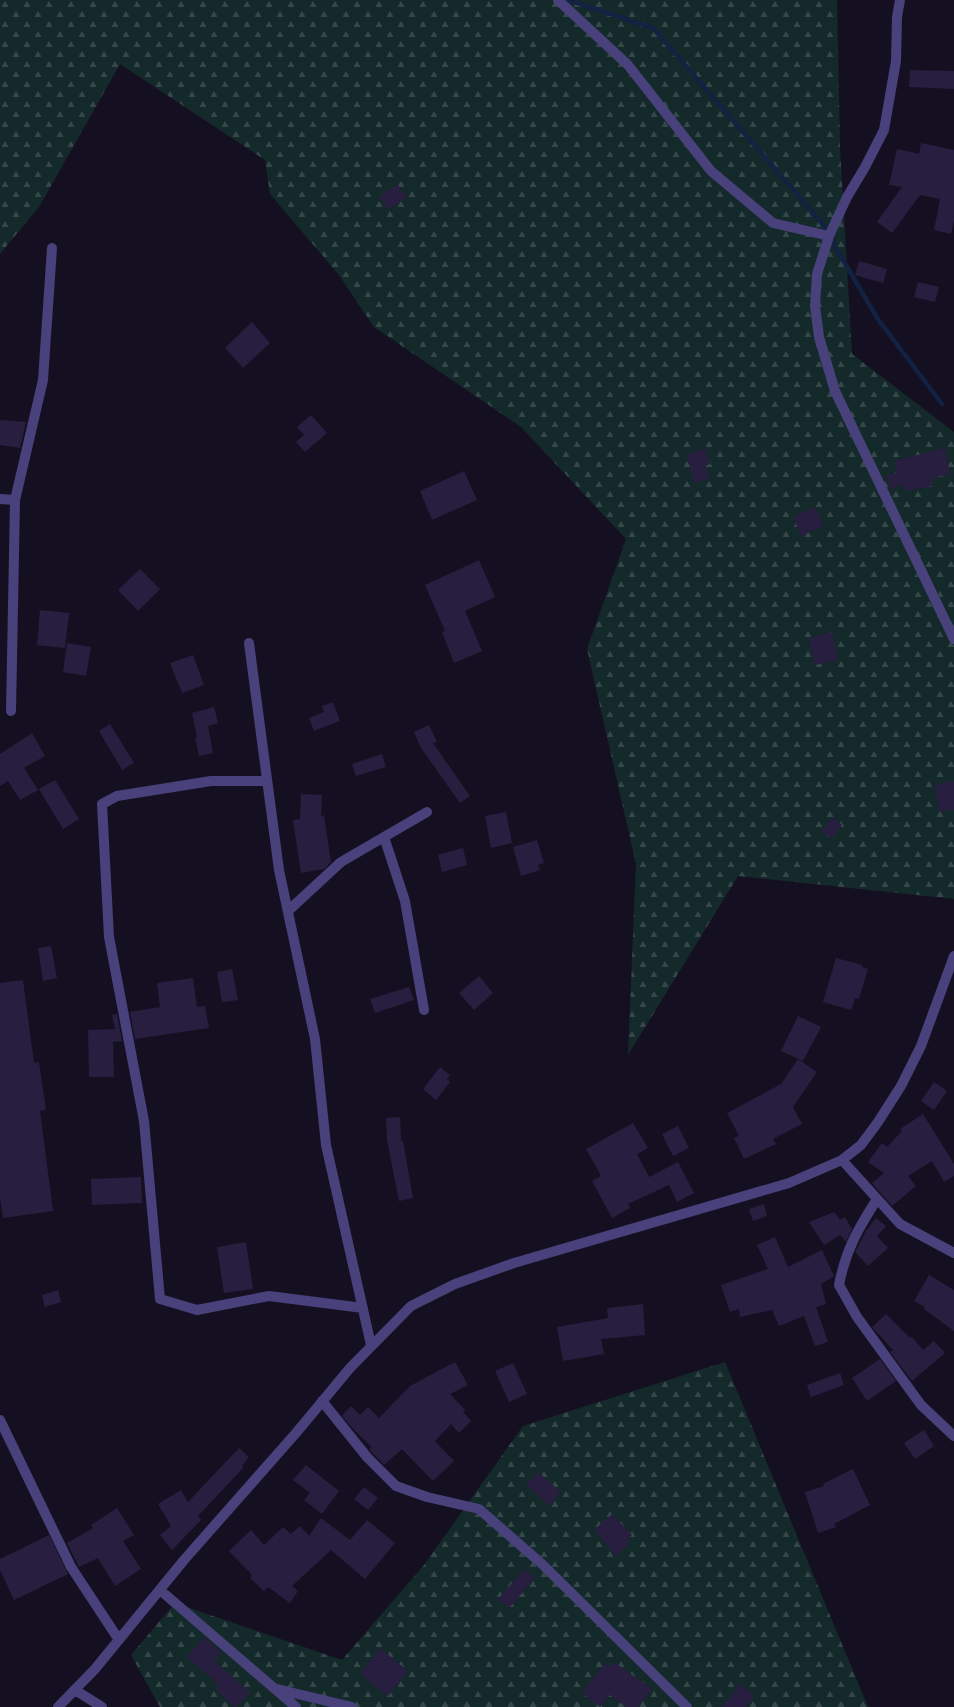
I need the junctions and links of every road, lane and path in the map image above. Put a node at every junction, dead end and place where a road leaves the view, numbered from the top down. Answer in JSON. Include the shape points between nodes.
{"nodes":[{"id":1,"x":558,"y":0,"type":"edge"},
{"id":2,"x":900,"y":0,"type":"edge"},
{"id":3,"x":829,"y":236,"type":"junction"},
{"id":4,"x":52,"y":248,"type":"dead end"},
{"id":5,"x":0,"y":499,"type":"edge"},
{"id":6,"x":15,"y":500,"type":"junction"},
{"id":7,"x":954,"y":639,"type":"edge"},
{"id":8,"x":249,"y":643,"type":"dead end"},
{"id":9,"x":11,"y":711,"type":"dead end"},
{"id":10,"x":267,"y":781,"type":"junction"},
{"id":11,"x":427,"y":812,"type":"dead end"},
{"id":12,"x":384,"y":837,"type":"junction"},
{"id":13,"x":288,"y":911,"type":"junction"},
{"id":14,"x":954,"y":956,"type":"edge"},
{"id":15,"x":424,"y":1010,"type":"dead end"},
{"id":16,"x":842,"y":1160,"type":"junction"},
{"id":17,"x":877,"y":1199,"type":"junction"},
{"id":18,"x":954,"y":1253,"type":"edge"},
{"id":19,"x":363,"y":1308,"type":"junction"},
{"id":20,"x":371,"y":1345,"type":"junction"},
{"id":21,"x":322,"y":1401,"type":"junction"},
{"id":22,"x":0,"y":1420,"type":"edge"},
{"id":23,"x":954,"y":1436,"type":"edge"},
{"id":24,"x":160,"y":1590,"type":"junction"},
{"id":25,"x":119,"y":1640,"type":"junction"},
{"id":26,"x":275,"y":1689,"type":"junction"},
{"id":27,"x":75,"y":1690,"type":"junction"},
{"id":28,"x":58,"y":1707,"type":"edge"},
{"id":29,"x":102,"y":1707,"type":"edge"},
{"id":30,"x":296,"y":1707,"type":"edge"},
{"id":31,"x":352,"y":1707,"type":"edge"},
{"id":32,"x":687,"y":1707,"type":"edge"}],
"edges":[{"from":1,"to":3,"type":"street","via":[[628,65],[711,171],[773,223]]},
{"from":2,"to":3,"type":"street","via":[[896,61],[884,130]]},
{"from":3,"to":7,"type":"street","via":[[817,274],[815,306],[819,337],[835,391]]},
{"from":4,"to":6,"type":"street","via":[[43,380]]},
{"from":5,"to":6,"type":"street"},
{"from":6,"to":9,"type":"street"},
{"from":8,"to":10,"type":"street"},
{"from":10,"to":13,"type":"street","via":[[279,870]]},
{"from":10,"to":19,"type":"street","via":[[211,781],[117,796],[102,804],[109,937],[144,1121],[160,1299],[197,1310],[269,1296]]},
{"from":11,"to":12,"type":"street"},
{"from":12,"to":13,"type":"street","via":[[341,862]]},
{"from":12,"to":15,"type":"street","via":[[405,901]]},
{"from":13,"to":19,"type":"street","via":[[315,1039],[326,1145]]},
{"from":14,"to":16,"type":"street","via":[[921,1046],[901,1086],[861,1145]]},
{"from":16,"to":17,"type":"street"},
{"from":16,"to":20,"type":"street","via":[[789,1183],[514,1263],[455,1284],[411,1306]]},
{"from":17,"to":18,"type":"street","via":[[900,1224]]},
{"from":17,"to":23,"type":"street","via":[[859,1227],[844,1260],[839,1285],[857,1317],[921,1405]]},
{"from":19,"to":20,"type":"street"},
{"from":20,"to":21,"type":"street"},
{"from":21,"to":24,"type":"street"},
{"from":21,"to":32,"type":"street","via":[[367,1457],[396,1486],[426,1497],[479,1509],[542,1564]]},
{"from":22,"to":25,"type":"street","via":[[71,1567]]},
{"from":24,"to":25,"type":"street"},
{"from":24,"to":26,"type":"street"},
{"from":25,"to":27,"type":"street"},
{"from":26,"to":30,"type":"street"},
{"from":26,"to":31,"type":"street"},
{"from":27,"to":28,"type":"street"},
{"from":27,"to":29,"type":"street"}]}
